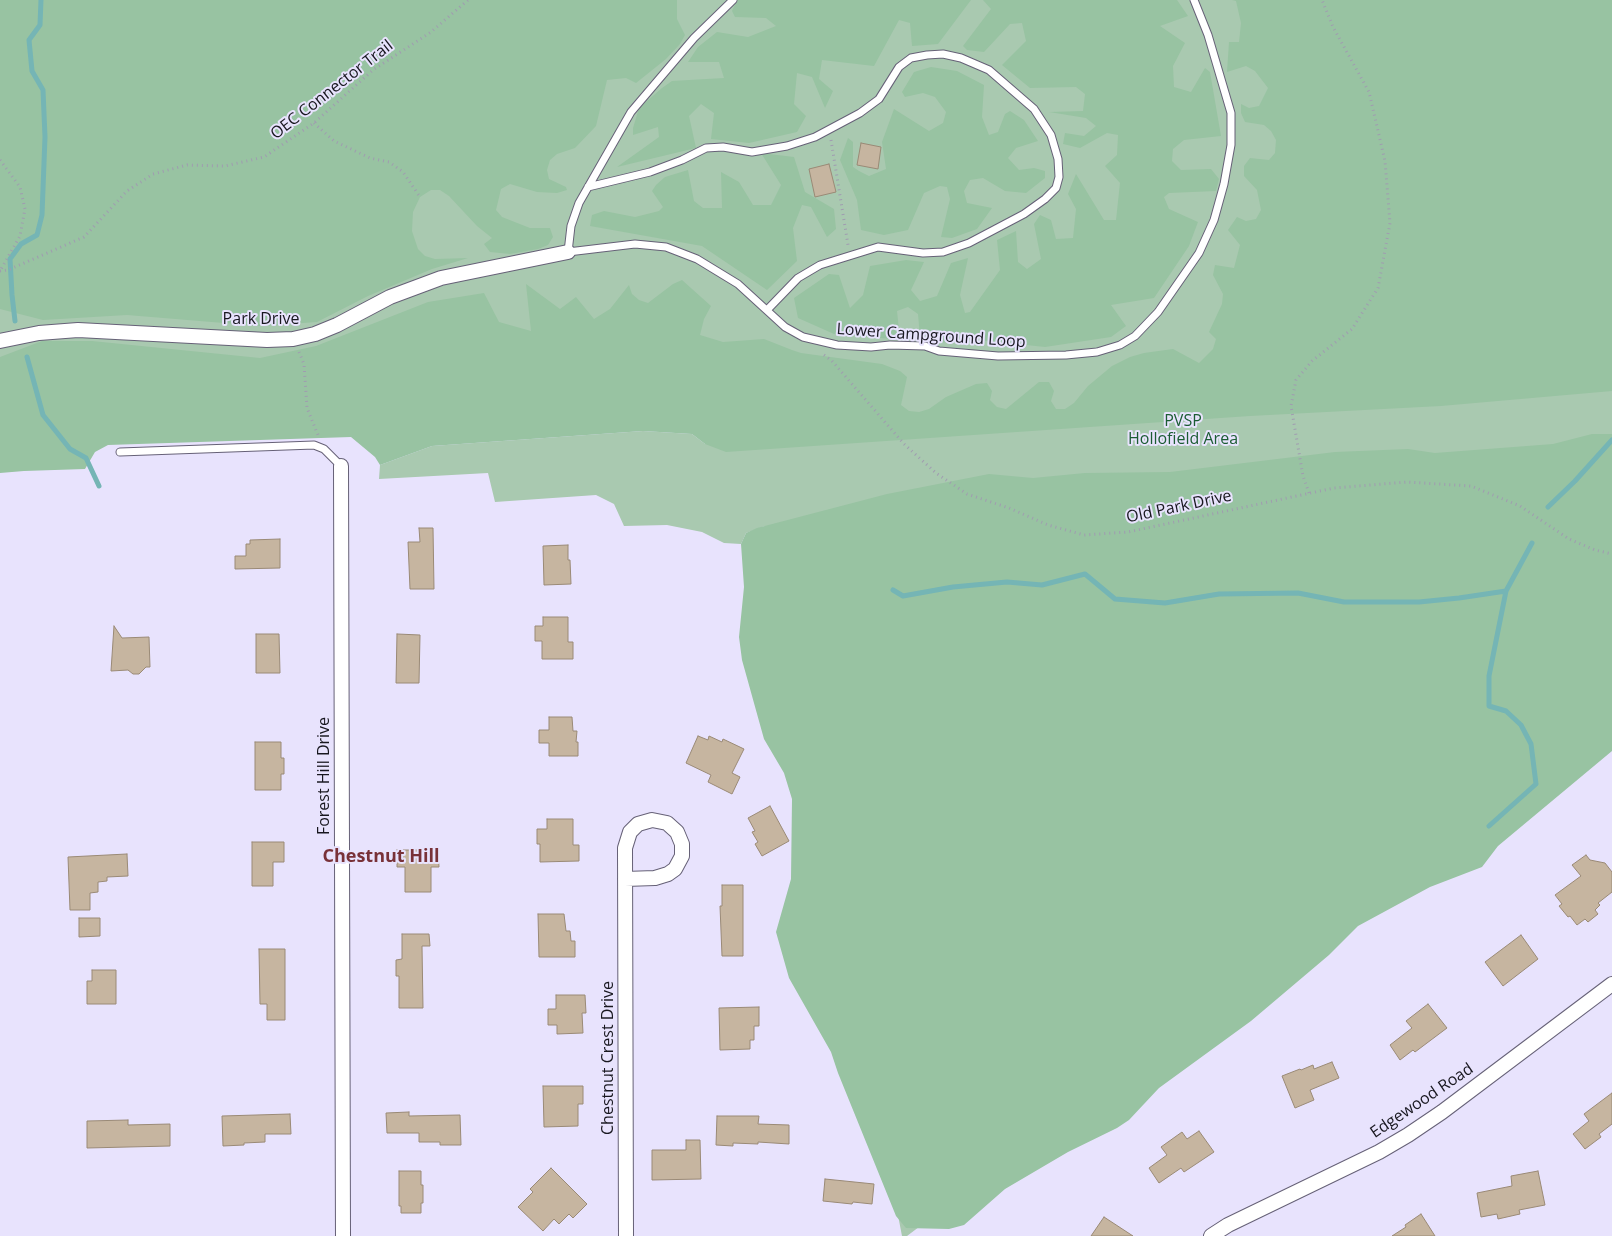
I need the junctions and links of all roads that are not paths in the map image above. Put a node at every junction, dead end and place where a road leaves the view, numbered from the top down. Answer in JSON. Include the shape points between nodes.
{"nodes":[{"id":1,"x":733,"y":0,"type":"edge"},
{"id":2,"x":1194,"y":0,"type":"edge"},
{"id":3,"x":588,"y":187,"type":"junction"},
{"id":4,"x":568,"y":252,"type":"junction"},
{"id":5,"x":767,"y":310,"type":"junction"},
{"id":6,"x":1,"y":339,"type":"edge"},
{"id":7,"x":120,"y":452,"type":"dead end"},
{"id":8,"x":341,"y":466,"type":"joint"},
{"id":9,"x":625,"y":879,"type":"junction"},
{"id":10,"x":1612,"y":984,"type":"edge"},
{"id":11,"x":343,"y":1236,"type":"edge"},
{"id":12,"x":626,"y":1236,"type":"edge"},
{"id":13,"x":1211,"y":1236,"type":"edge"}],
"edges":[{"from":1,"to":3,"type":"lane","via":[[694,38],[631,112]]},
{"from":2,"to":5,"type":"lane","name":"Lower Campground Loop","via":[[1231,113],[1226,170],[1214,220],[1198,253],[1158,312],[1135,336],[1097,352],[1066,356],[998,356],[939,351],[925,346],[837,345],[803,337],[785,327]]},
{"from":3,"to":4,"type":"lane","via":[[571,226]]},
{"from":3,"to":5,"type":"lane","via":[[650,172],[706,148],[752,152],[815,137],[860,113],[879,99],[898,68],[911,58],[927,55],[961,58],[989,70],[1034,109],[1051,135],[1058,159],[1056,188],[1045,199],[969,243],[943,252],[923,253],[878,247],[820,265],[798,278]]},
{"from":4,"to":5,"type":"lane","name":"Lower Campground Loop","via":[[635,244],[666,247],[697,259],[738,284]]},
{"from":4,"to":6,"type":"street","name":"Park Drive","via":[[441,278],[390,297],[337,325],[293,339],[78,330]]},
{"from":7,"to":8,"type":"lane","via":[[314,445],[324,449]]},
{"from":8,"to":11,"type":"street","name":"Forest Hill Drive"},
{"from":9,"to":9,"type":"street","name":"Chestnut Crest Drive","via":[[625,848],[630,832],[638,824],[652,820],[666,823],[677,832],[682,856],[675,868],[655,878]]},
{"from":9,"to":12,"type":"street","name":"Chestnut Crest Drive"},
{"from":10,"to":13,"type":"street","name":"Edgewood Road","via":[[1408,1135]]}]}
